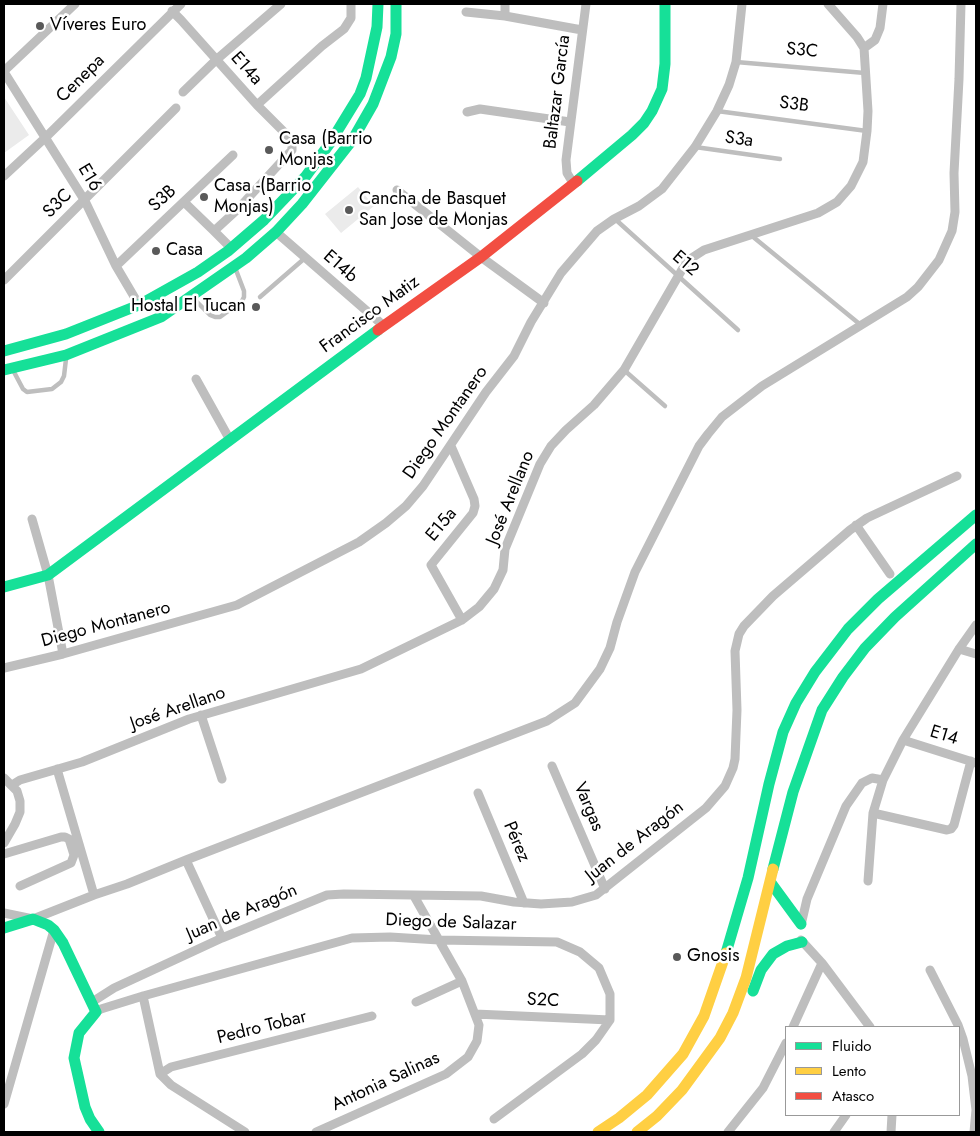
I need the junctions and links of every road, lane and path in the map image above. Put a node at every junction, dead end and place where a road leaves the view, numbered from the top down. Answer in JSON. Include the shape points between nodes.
{"nodes":[{"id":1,"x":75,"y":4,"type":"edge"},
{"id":2,"x":181,"y":4,"type":"edge"},
{"id":3,"x":281,"y":4,"type":"edge"},
{"id":4,"x":351,"y":4,"type":"edge"},
{"id":5,"x":378,"y":4,"type":"edge"},
{"id":6,"x":396,"y":4,"type":"edge"},
{"id":7,"x":505,"y":4,"type":"edge"},
{"id":8,"x":586,"y":4,"type":"edge"},
{"id":9,"x":666,"y":4,"type":"edge"},
{"id":10,"x":742,"y":4,"type":"edge"},
{"id":11,"x":828,"y":4,"type":"edge"},
{"id":12,"x":883,"y":4,"type":"edge"},
{"id":13,"x":961,"y":4,"type":"edge"},
{"id":14,"x":172,"y":12,"type":"junction"},
{"id":15,"x":466,"y":12,"type":"dead end"},
{"id":16,"x":504,"y":16,"type":"junction"},
{"id":17,"x":582,"y":30,"type":"junction"},
{"id":18,"x":864,"y":48,"type":"junction"},
{"id":19,"x":216,"y":60,"type":"junction"},
{"id":20,"x":736,"y":62,"type":"junction"},
{"id":21,"x":4,"y":71,"type":"edge"},
{"id":22,"x":865,"y":73,"type":"junction"},
{"id":23,"x":183,"y":92,"type":"dead end"},
{"id":24,"x":257,"y":104,"type":"junction"},
{"id":25,"x":176,"y":108,"type":"dead end"},
{"id":26,"x":717,"y":111,"type":"junction"},
{"id":27,"x":467,"y":112,"type":"dead end"},
{"id":28,"x":570,"y":122,"type":"junction"},
{"id":29,"x":867,"y":131,"type":"junction"},
{"id":30,"x":46,"y":137,"type":"junction"},
{"id":31,"x":695,"y":147,"type":"junction"},
{"id":32,"x":233,"y":155,"type":"dead end"},
{"id":33,"x":780,"y":159,"type":"dead end"},
{"id":34,"x":4,"y":176,"type":"edge"},
{"id":35,"x":573,"y":183,"type":"junction"},
{"id":36,"x":397,"y":190,"type":"dead end"},
{"id":37,"x":84,"y":201,"type":"junction"},
{"id":38,"x":184,"y":202,"type":"junction"},
{"id":39,"x":614,"y":219,"type":"junction"},
{"id":40,"x":214,"y":231,"type":"junction"},
{"id":41,"x":276,"y":232,"type":"junction"},
{"id":42,"x":751,"y":235,"type":"junction"},
{"id":43,"x":231,"y":248,"type":"junction"},
{"id":44,"x":481,"y":257,"type":"junction"},
{"id":45,"x":305,"y":258,"type":"junction"},
{"id":46,"x":116,"y":266,"type":"junction"},
{"id":47,"x":234,"y":267,"type":"junction"},
{"id":48,"x":678,"y":275,"type":"junction"},
{"id":49,"x":4,"y":280,"type":"edge"},
{"id":50,"x":192,"y":297,"type":"junction"},
{"id":51,"x":260,"y":297,"type":"dead end"},
{"id":52,"x":544,"y":303,"type":"junction"},
{"id":53,"x":139,"y":305,"type":"junction"},
{"id":54,"x":384,"y":326,"type":"junction"},
{"id":55,"x":862,"y":326,"type":"junction"},
{"id":56,"x":738,"y":330,"type":"dead end"},
{"id":57,"x":4,"y":351,"type":"edge"},
{"id":58,"x":66,"y":356,"type":"junction"},
{"id":59,"x":8,"y":369,"type":"edge"},
{"id":60,"x":624,"y":370,"type":"junction"},
{"id":61,"x":196,"y":379,"type":"dead end"},
{"id":62,"x":665,"y":406,"type":"dead end"},
{"id":63,"x":230,"y":440,"type":"junction"},
{"id":64,"x":451,"y":446,"type":"junction"},
{"id":65,"x":957,"y":476,"type":"dead end"},
{"id":66,"x":976,"y":515,"type":"edge"},
{"id":67,"x":32,"y":519,"type":"dead end"},
{"id":68,"x":856,"y":525,"type":"junction"},
{"id":69,"x":976,"y":544,"type":"edge"},
{"id":70,"x":890,"y":574,"type":"dead end"},
{"id":71,"x":48,"y":575,"type":"junction"},
{"id":72,"x":4,"y":587,"type":"edge"},
{"id":73,"x":462,"y":620,"type":"junction"},
{"id":74,"x":976,"y":625,"type":"edge"},
{"id":75,"x":959,"y":649,"type":"junction"},
{"id":76,"x":63,"y":654,"type":"junction"},
{"id":77,"x":976,"y":654,"type":"edge"},
{"id":78,"x":4,"y":668,"type":"edge"},
{"id":79,"x":201,"y":715,"type":"junction"},
{"id":80,"x":903,"y":740,"type":"junction"},
{"id":81,"x":974,"y":762,"type":"edge"},
{"id":82,"x":552,"y":766,"type":"dead end"},
{"id":83,"x":58,"y":769,"type":"junction"},
{"id":84,"x":4,"y":778,"type":"edge"},
{"id":85,"x":222,"y":779,"type":"dead end"},
{"id":86,"x":883,"y":780,"type":"junction"},
{"id":87,"x":12,"y":785,"type":"junction"},
{"id":88,"x":478,"y":793,"type":"dead end"},
{"id":89,"x":873,"y":813,"type":"junction"},
{"id":90,"x":4,"y":841,"type":"edge"},
{"id":91,"x":4,"y":854,"type":"edge"},
{"id":92,"x":186,"y":860,"type":"junction"},
{"id":93,"x":868,"y":881,"type":"dead end"},
{"id":94,"x":771,"y":882,"type":"junction"},
{"id":95,"x":20,"y":886,"type":"dead end"},
{"id":96,"x":604,"y":889,"type":"junction"},
{"id":97,"x":94,"y":895,"type":"junction"},
{"id":98,"x":414,"y":896,"type":"junction"},
{"id":99,"x":524,"y":904,"type":"junction"},
{"id":100,"x":4,"y":913,"type":"edge"},
{"id":101,"x":33,"y":919,"type":"junction"},
{"id":102,"x":801,"y":924,"type":"junction"},
{"id":103,"x":4,"y":928,"type":"edge"},
{"id":104,"x":54,"y":930,"type":"junction"},
{"id":105,"x":222,"y":938,"type":"junction"},
{"id":106,"x":439,"y":940,"type":"junction"},
{"id":107,"x":802,"y":942,"type":"junction"},
{"id":108,"x":822,"y":963,"type":"junction"},
{"id":109,"x":930,"y":970,"type":"dead end"},
{"id":110,"x":462,"y":981,"type":"junction"},
{"id":111,"x":143,"y":996,"type":"junction"},
{"id":112,"x":416,"y":1002,"type":"dead end"},
{"id":113,"x":94,"y":1007,"type":"junction"},
{"id":114,"x":475,"y":1014,"type":"junction"},
{"id":115,"x":372,"y":1016,"type":"dead end"},
{"id":116,"x":610,"y":1020,"type":"junction"},
{"id":117,"x":793,"y":1026,"type":"edge"},
{"id":118,"x":869,"y":1026,"type":"edge"},
{"id":119,"x":958,"y":1026,"type":"edge"},
{"id":120,"x":960,"y":1031,"type":"edge"},
{"id":121,"x":785,"y":1045,"type":"edge"},
{"id":122,"x":697,"y":1072,"type":"junction"},
{"id":123,"x":160,"y":1074,"type":"junction"},
{"id":124,"x":4,"y":1104,"type":"edge"},
{"id":125,"x":845,"y":1116,"type":"edge"},
{"id":126,"x":892,"y":1116,"type":"edge"},
{"id":127,"x":494,"y":1119,"type":"dead end"},
{"id":128,"x":99,"y":1132,"type":"edge"},
{"id":129,"x":245,"y":1132,"type":"edge"},
{"id":130,"x":316,"y":1132,"type":"edge"},
{"id":131,"x":598,"y":1132,"type":"edge"},
{"id":132,"x":637,"y":1132,"type":"edge"},
{"id":133,"x":728,"y":1132,"type":"edge"},
{"id":134,"x":834,"y":1132,"type":"edge"},
{"id":135,"x":890,"y":1132,"type":"edge"},
{"id":136,"x":974,"y":1132,"type":"edge"}],
"edges":[{"from":1,"to":21,"type":"street"},
{"from":2,"to":14,"type":"street","name":"Cenepa"},
{"from":3,"to":19,"type":"street"},
{"from":4,"to":24,"type":"street","via":[[351,18],[344,29]]},
{"from":5,"to":43,"type":"main road","via":[[377,27],[360,94],[306,176],[264,220]]},
{"from":6,"to":41,"type":"main road","via":[[396,34],[391,57],[373,104],[353,139]]},
{"from":7,"to":16,"type":"street"},
{"from":8,"to":17,"type":"street","name":"Baltazar García"},
{"from":9,"to":35,"type":"main road","name":"Francisco Matiz","via":[[664,82],[652,111],[632,135]]},
{"from":10,"to":20,"type":"street","name":"Diego Montanero"},
{"from":11,"to":18,"type":"street"},
{"from":12,"to":18,"type":"street","via":[[875,40]]},
{"from":13,"to":55,"type":"street","via":[[952,231],[939,260],[918,287]]},
{"from":14,"to":19,"type":"street","name":"E14a"},
{"from":14,"to":30,"type":"street","name":"Cenepa"},
{"from":15,"to":16,"type":"street"},
{"from":16,"to":17,"type":"street"},
{"from":17,"to":28,"type":"street","name":"Baltazar García"},
{"from":18,"to":22,"type":"street","name":"José Arellano"},
{"from":19,"to":23,"type":"street"},
{"from":19,"to":24,"type":"street","name":"E14a"},
{"from":20,"to":22,"type":"lane","name":"S3C"},
{"from":20,"to":26,"type":"street","name":"Diego Montanero"},
{"from":21,"to":30,"type":"street","name":"E16"},
{"from":22,"to":29,"type":"street","name":"José Arellano"},
{"from":24,"to":40,"type":"street","name":"E14a","via":[[292,140],[292,150]]},
{"from":25,"to":37,"type":"street","name":"S3C"},
{"from":26,"to":29,"type":"lane","name":"S3B"},
{"from":26,"to":31,"type":"street","name":"Diego Montanero"},
{"from":27,"to":28,"type":"street","via":[[480,109]]},
{"from":28,"to":35,"type":"street","name":"Baltazar García","via":[[566,160],[567,173]]},
{"from":29,"to":42,"type":"street","name":"José Arellano","via":[[863,162],[851,186],[837,202],[818,213]]},
{"from":30,"to":34,"type":"street","name":"Cenepa"},
{"from":30,"to":37,"type":"street","name":"E16"},
{"from":31,"to":33,"type":"lane","name":"S3a"},
{"from":31,"to":39,"type":"street","name":"Diego Montanero","via":[[662,189]]},
{"from":32,"to":38,"type":"street","name":"S3B"},
{"from":35,"to":44,"type":"main road","name":"Francisco Matiz"},
{"from":36,"to":44,"type":"street"},
{"from":37,"to":46,"type":"street","name":"E16"},
{"from":37,"to":49,"type":"street","name":"S3C"},
{"from":38,"to":40,"type":"street"},
{"from":38,"to":46,"type":"street","name":"S3B"},
{"from":39,"to":48,"type":"lane","name":"E12"},
{"from":39,"to":52,"type":"street","name":"Diego Montanero","via":[[573,258],[550,288]]},
{"from":40,"to":43,"type":"street"},
{"from":41,"to":45,"type":"street","name":"E14b"},
{"from":41,"to":47,"type":"main road"},
{"from":42,"to":48,"type":"street","name":"José Arellano","via":[[704,250],[687,261]]},
{"from":42,"to":55,"type":"lane"},
{"from":43,"to":53,"type":"main road","via":[[198,272]]},
{"from":44,"to":52,"type":"street"},
{"from":44,"to":54,"type":"main road","name":"Francisco Matiz"},
{"from":45,"to":51,"type":"lane"},
{"from":45,"to":54,"type":"street","name":"E14b"},
{"from":46,"to":53,"type":"street","name":"E16"},
{"from":47,"to":50,"type":"main road"},
{"from":47,"to":50,"type":"lane","via":[[244,297],[228,312],[220,317],[210,315]]},
{"from":48,"to":56,"type":"lane","name":"E12"},
{"from":48,"to":60,"type":"street","name":"José Arellano"},
{"from":50,"to":58,"type":"main road","via":[[162,317]]},
{"from":52,"to":64,"type":"street","name":"Diego Montanero","via":[[514,356]]},
{"from":53,"to":57,"type":"main road","via":[[66,334]]},
{"from":54,"to":63,"type":"main road","name":"Francisco Matiz"},
{"from":55,"to":92,"type":"street","via":[[762,386],[722,417],[708,434],[635,572],[600,669],[575,702],[547,721]]},
{"from":58,"to":59,"type":"main road"},
{"from":58,"to":59,"type":"lane","via":[[61,382],[52,388],[31,393],[25,391]]},
{"from":60,"to":62,"type":"lane"},
{"from":60,"to":73,"type":"street","name":"José Arellano","via":[[594,405],[551,446],[540,464],[505,549],[503,570],[494,589]]},
{"from":61,"to":63,"type":"street"},
{"from":63,"to":71,"type":"main road","name":"Francisco Matiz"},
{"from":64,"to":73,"type":"street","name":"E15a","via":[[475,506],[473,513],[431,565]]},
{"from":64,"to":76,"type":"street","name":"Diego Montanero","via":[[406,506],[359,542],[237,605]]},
{"from":65,"to":68,"type":"street","name":"Juan de Aragón"},
{"from":66,"to":131,"type":"main road","via":[[848,629],[796,703],[783,732],[734,930],[704,1016],[683,1054],[667,1074],[626,1112]]},
{"from":67,"to":71,"type":"street"},
{"from":68,"to":70,"type":"street"},
{"from":68,"to":96,"type":"street","name":"Juan de Aragón","via":[[773,596],[739,634],[735,652],[737,710],[734,759],[720,794]]},
{"from":69,"to":94,"type":"main road","via":[[895,617],[843,677],[810,741],[793,792]]},
{"from":71,"to":72,"type":"main road","name":"Francisco Matiz"},
{"from":71,"to":76,"type":"street"},
{"from":73,"to":79,"type":"street","name":"José Arellano","via":[[361,669]]},
{"from":74,"to":75,"type":"street"},
{"from":75,"to":77,"type":"street"},
{"from":75,"to":80,"type":"street"},
{"from":76,"to":78,"type":"street","name":"Diego Montanero"},
{"from":79,"to":83,"type":"street","name":"José Arellano"},
{"from":79,"to":85,"type":"street"},
{"from":80,"to":81,"type":"street","name":"E14"},
{"from":80,"to":86,"type":"street"},
{"from":81,"to":89,"type":"street","via":[[951,829]]},
{"from":82,"to":96,"type":"street","name":"Vargas"},
{"from":83,"to":87,"type":"street","name":"José Arellano"},
{"from":83,"to":97,"type":"street"},
{"from":84,"to":87,"type":"street"},
{"from":86,"to":89,"type":"street"},
{"from":86,"to":102,"type":"street","via":[[872,778],[862,783],[846,806],[807,899]]},
{"from":87,"to":90,"type":"street","via":[[18,796],[20,812]]},
{"from":88,"to":99,"type":"street","name":"Pérez"},
{"from":89,"to":93,"type":"street"},
{"from":91,"to":95,"type":"street","via":[[61,837],[69,839],[74,855],[71,863]]},
{"from":92,"to":97,"type":"street"},
{"from":92,"to":105,"type":"street"},
{"from":94,"to":102,"type":"main road"},
{"from":94,"to":122,"type":"main road","via":[[746,978],[733,1012]]},
{"from":96,"to":99,"type":"street","name":"Juan de Aragón","via":[[572,902]]},
{"from":97,"to":101,"type":"street"},
{"from":98,"to":99,"type":"street","name":"Juan de Aragón","via":[[481,896]]},
{"from":98,"to":105,"type":"street","name":"Juan de Aragón","via":[[328,895]]},
{"from":98,"to":106,"type":"street","name":"Antonia Salinas"},
{"from":100,"to":101,"type":"street"},
{"from":101,"to":103,"type":"main road"},
{"from":101,"to":104,"type":"main road"},
{"from":102,"to":107,"type":"street"},
{"from":104,"to":113,"type":"main road"},
{"from":104,"to":124,"type":"street"},
{"from":105,"to":113,"type":"street","name":"Juan de Aragón","via":[[114,988]]},
{"from":106,"to":110,"type":"street","name":"Antonia Salinas"},
{"from":106,"to":111,"type":"street","name":"Diego de Salazar","via":[[352,938]]},
{"from":106,"to":116,"type":"street","name":"Diego de Salazar","via":[[557,942],[580,952],[599,968],[610,994]]},
{"from":107,"to":108,"type":"street"},
{"from":107,"to":122,"type":"main road","via":[[779,950],[767,961],[740,1023],[728,1042]]},
{"from":108,"to":117,"type":"street"},
{"from":108,"to":118,"type":"street"},
{"from":109,"to":119,"type":"street"},
{"from":110,"to":112,"type":"street"},
{"from":110,"to":114,"type":"street","name":"Antonia Salinas"},
{"from":111,"to":113,"type":"street","name":"Diego de Salazar","via":[[101,1009]]},
{"from":111,"to":123,"type":"street"},
{"from":113,"to":128,"type":"main road","via":[[79,1032],[74,1058],[84,1107]]},
{"from":114,"to":116,"type":"street","name":"S2C"},
{"from":114,"to":130,"type":"street","name":"Antonia Salinas","via":[[479,1025],[477,1041],[459,1065],[446,1074]]},
{"from":115,"to":123,"type":"street","name":"Pedro Tobar","via":[[170,1068]]},
{"from":116,"to":127,"type":"street","via":[[582,1054]]},
{"from":120,"to":136,"type":"street","via":[[972,1076],[976,1110]]},
{"from":121,"to":133,"type":"street","via":[[763,1088]]},
{"from":122,"to":132,"type":"main road","via":[[657,1116]]},
{"from":123,"to":129,"type":"street","via":[[172,1086]]},
{"from":125,"to":134,"type":"street"},
{"from":126,"to":135,"type":"street"}]}
